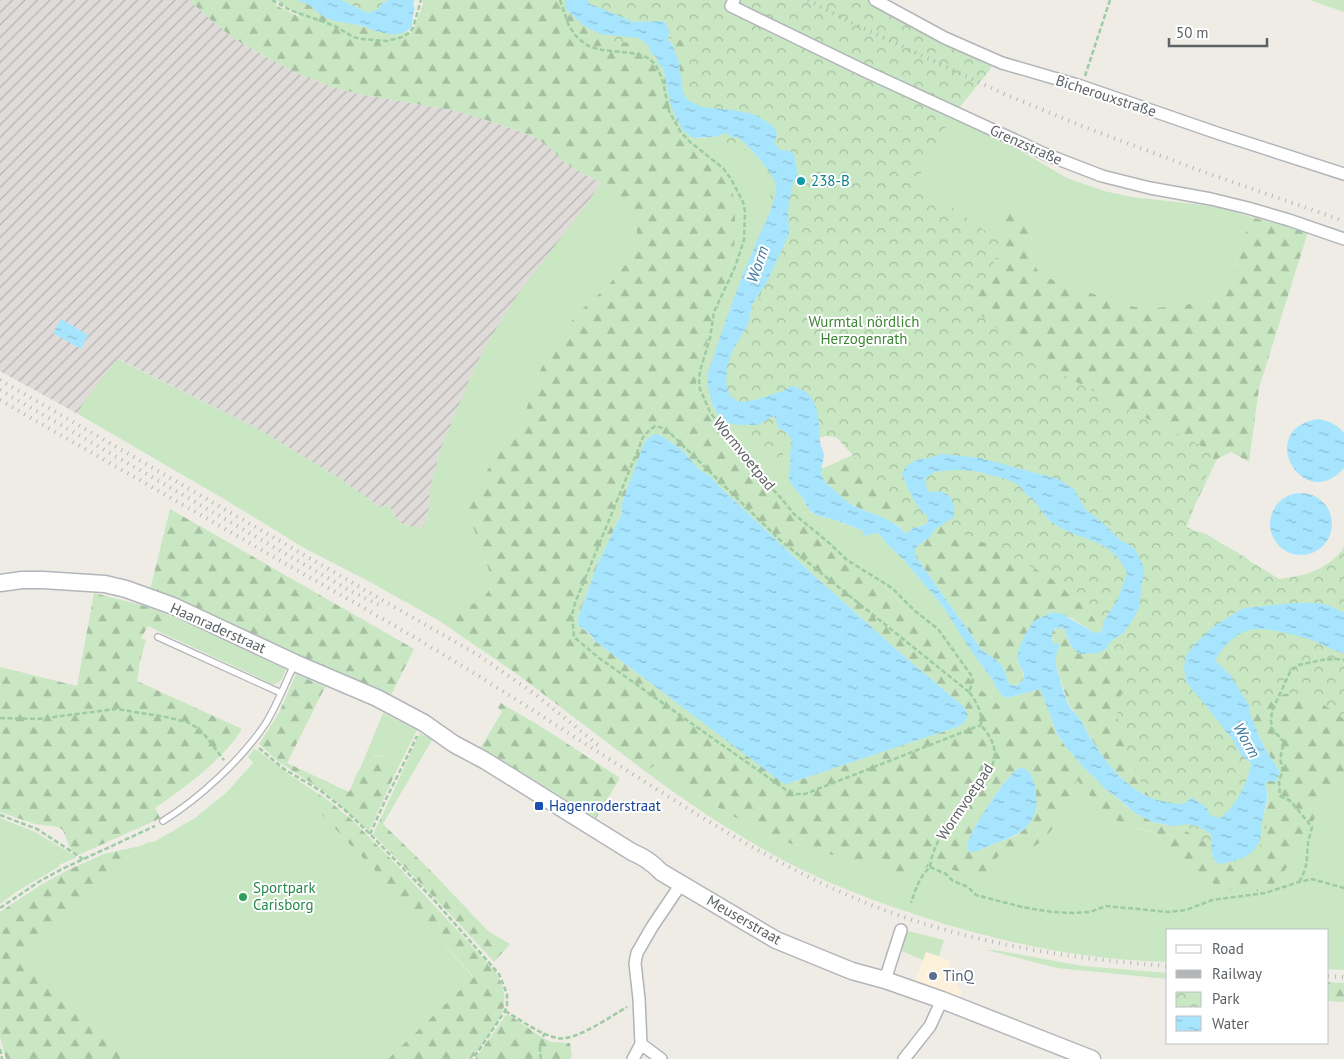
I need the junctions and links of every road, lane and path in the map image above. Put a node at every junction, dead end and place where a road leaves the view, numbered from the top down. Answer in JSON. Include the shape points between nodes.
{"nodes":[{"id":1,"x":272,"y":0,"type":"edge"},
{"id":2,"x":421,"y":0,"type":"edge"},
{"id":3,"x":560,"y":0,"type":"edge"},
{"id":4,"x":734,"y":0,"type":"edge"},
{"id":5,"x":875,"y":0,"type":"edge"},
{"id":6,"x":1110,"y":0,"type":"edge"},
{"id":7,"x":1081,"y":86,"type":"junction"},
{"id":8,"x":1344,"y":174,"type":"edge"},
{"id":9,"x":1344,"y":239,"type":"edge"},
{"id":10,"x":0,"y":583,"type":"edge"},
{"id":11,"x":158,"y":636,"type":"dead end"},
{"id":12,"x":1344,"y":660,"type":"edge"},
{"id":13,"x":295,"y":663,"type":"junction"},
{"id":14,"x":969,"y":692,"type":"junction"},
{"id":15,"x":281,"y":693,"type":"junction"},
{"id":16,"x":0,"y":718,"type":"edge"},
{"id":17,"x":424,"y":723,"type":"junction"},
{"id":18,"x":981,"y":725,"type":"junction"},
{"id":19,"x":252,"y":742,"type":"junction"},
{"id":20,"x":229,"y":767,"type":"junction"},
{"id":21,"x":0,"y":815,"type":"edge"},
{"id":22,"x":164,"y":821,"type":"joint"},
{"id":23,"x":370,"y":834,"type":"junction"},
{"id":24,"x":83,"y":859,"type":"junction"},
{"id":25,"x":930,"y":867,"type":"junction"},
{"id":26,"x":1299,"y":882,"type":"junction"},
{"id":27,"x":681,"y":884,"type":"junction"},
{"id":28,"x":1344,"y":888,"type":"edge"},
{"id":29,"x":911,"y":903,"type":"dead end"},
{"id":30,"x":0,"y":908,"type":"edge"},
{"id":31,"x":901,"y":930,"type":"dead end"},
{"id":32,"x":885,"y":980,"type":"junction"},
{"id":33,"x":942,"y":1000,"type":"junction"},
{"id":34,"x":629,"y":1005,"type":"dead end"},
{"id":35,"x":505,"y":1011,"type":"junction"},
{"id":36,"x":545,"y":1033,"type":"junction"},
{"id":37,"x":641,"y":1044,"type":"junction"},
{"id":38,"x":0,"y":1049,"type":"edge"},
{"id":39,"x":2,"y":1059,"type":"edge"},
{"id":40,"x":473,"y":1059,"type":"edge"},
{"id":41,"x":541,"y":1059,"type":"edge"},
{"id":42,"x":633,"y":1059,"type":"edge"},
{"id":43,"x":661,"y":1059,"type":"edge"},
{"id":44,"x":904,"y":1059,"type":"edge"},
{"id":45,"x":1092,"y":1059,"type":"edge"}],
"edges":[{"from":1,"to":2,"type":"path","via":[[335,26],[353,37],[387,41],[409,33]]},
{"from":3,"to":14,"type":"path","name":"Wormvoetpad","via":[[569,26],[585,44],[643,56],[654,63],[663,82],[669,111],[680,131],[723,168],[743,202],[744,240],[714,312],[700,372],[700,389],[710,412],[794,514],[847,560],[892,588],[938,629],[971,675]]},
{"from":4,"to":9,"type":"street","name":"Grenzstraße","via":[[731,6],[1045,154],[1102,176],[1211,199]]},
{"from":5,"to":7,"type":"street","name":"Bicherouxstraße","via":[[945,38],[994,59]]},
{"from":6,"to":7,"type":"path"},
{"from":7,"to":8,"type":"street","name":"Bicherouxstraße"},
{"from":10,"to":13,"type":"street","name":"Haanraderstraat","via":[[60,580],[126,589],[173,606]]},
{"from":11,"to":15,"type":"lane"},
{"from":12,"to":26,"type":"path","via":[[1298,665],[1290,672],[1272,710],[1272,729],[1284,742],[1280,759],[1283,770],[1279,781],[1280,796],[1289,800],[1312,827],[1308,859]]},
{"from":13,"to":15,"type":"lane"},
{"from":13,"to":17,"type":"street","name":"Haanraderstraat","via":[[377,698]]},
{"from":14,"to":18,"type":"path","name":"Wormvoetpad","via":[[978,706]]},
{"from":14,"to":18,"type":"path","via":[[780,540],[670,432],[655,426],[644,435],[575,603],[572,615],[574,637],[599,658],[796,794],[805,794]]},
{"from":15,"to":19,"type":"lane"},
{"from":16,"to":20,"type":"path","via":[[38,719],[116,709],[166,717],[196,727]]},
{"from":17,"to":23,"type":"path"},
{"from":17,"to":27,"type":"street","name":"Meuserstraat","via":[[653,863]]},
{"from":18,"to":25,"type":"path","name":"Wormvoetpad","via":[[992,738],[995,752],[992,768],[935,846]]},
{"from":19,"to":20,"type":"lane"},
{"from":19,"to":23,"type":"path","via":[[284,769],[321,791]]},
{"from":20,"to":22,"type":"lane"},
{"from":21,"to":24,"type":"path","via":[[37,829]]},
{"from":22,"to":24,"type":"path"},
{"from":23,"to":35,"type":"path","via":[[496,969],[507,994]]},
{"from":24,"to":30,"type":"path","via":[[40,881]]},
{"from":25,"to":26,"type":"path","via":[[976,894],[1022,907],[1074,913],[1106,906],[1168,912],[1186,910],[1212,900],[1265,893]]},
{"from":25,"to":29,"type":"path","name":"Wormvoetpad","via":[[917,884]]},
{"from":26,"to":28,"type":"path","via":[[1312,879]]},
{"from":27,"to":32,"type":"street","name":"Meuserstraat","via":[[776,940],[852,971]]},
{"from":27,"to":37,"type":"street","via":[[636,952]]},
{"from":31,"to":32,"type":"street"},
{"from":32,"to":33,"type":"street","name":"Meuserstraat"},
{"from":33,"to":44,"type":"street","via":[[930,1026]]},
{"from":33,"to":45,"type":"street","name":"Meuserstraat"},
{"from":34,"to":36,"type":"path","via":[[568,1038]]},
{"from":35,"to":36,"type":"path"},
{"from":35,"to":40,"type":"path"},
{"from":36,"to":41,"type":"path","via":[[541,1039]]},
{"from":37,"to":42,"type":"street"},
{"from":37,"to":43,"type":"street"},
{"from":38,"to":39,"type":"path"}]}
